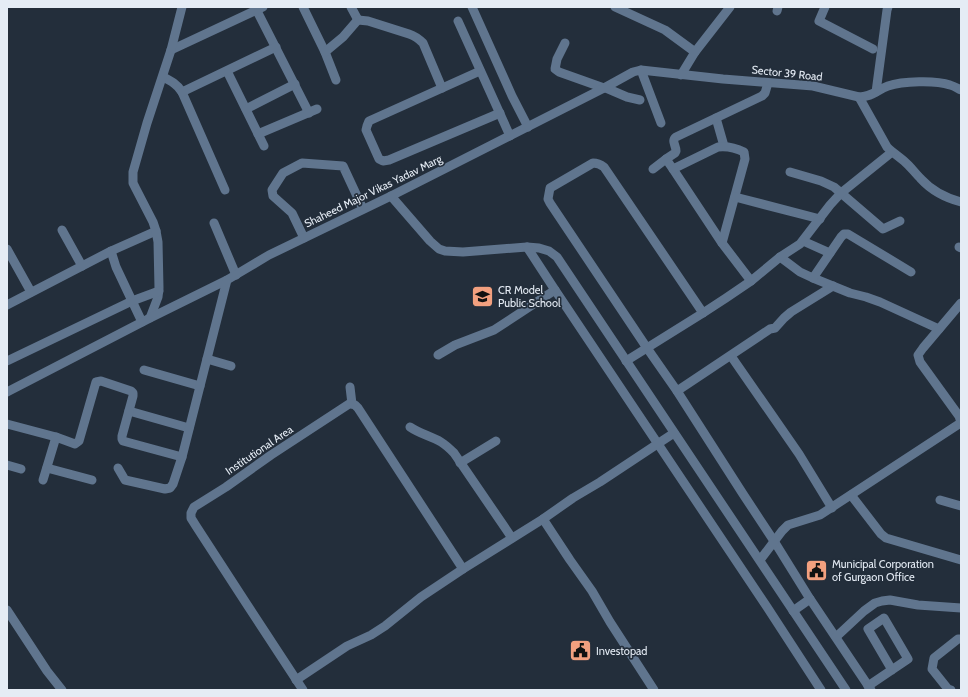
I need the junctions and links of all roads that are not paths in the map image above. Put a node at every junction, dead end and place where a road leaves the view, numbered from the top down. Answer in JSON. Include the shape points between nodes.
{"nodes":[{"id":1,"x":182,"y":7,"type":"edge"},
{"id":2,"x":303,"y":7,"type":"edge"},
{"id":3,"x":351,"y":7,"type":"edge"},
{"id":4,"x":472,"y":7,"type":"edge"},
{"id":5,"x":615,"y":7,"type":"edge"},
{"id":6,"x":730,"y":7,"type":"edge"},
{"id":7,"x":825,"y":7,"type":"edge"},
{"id":8,"x":888,"y":7,"type":"edge"},
{"id":9,"x":259,"y":8,"type":"edge"},
{"id":10,"x":358,"y":20,"type":"junction"},
{"id":11,"x":458,"y":22,"type":"dead end"},
{"id":12,"x":565,"y":43,"type":"dead end"},
{"id":13,"x":276,"y":47,"type":"junction"},
{"id":14,"x":873,"y":49,"type":"dead end"},
{"id":15,"x":171,"y":50,"type":"junction"},
{"id":16,"x":325,"y":52,"type":"junction"},
{"id":17,"x":696,"y":52,"type":"junction"},
{"id":18,"x":642,"y":70,"type":"junction"},
{"id":19,"x":227,"y":71,"type":"junction"},
{"id":20,"x":480,"y":71,"type":"junction"},
{"id":21,"x":681,"y":75,"type":"junction"},
{"id":22,"x":163,"y":78,"type":"junction"},
{"id":23,"x":336,"y":80,"type":"dead end"},
{"id":24,"x":768,"y":83,"type":"junction"},
{"id":25,"x":294,"y":84,"type":"junction"},
{"id":26,"x":442,"y":88,"type":"junction"},
{"id":27,"x":605,"y":88,"type":"junction"},
{"id":28,"x":961,"y":90,"type":"edge"},
{"id":29,"x":182,"y":92,"type":"junction"},
{"id":30,"x":876,"y":92,"type":"junction"},
{"id":31,"x":859,"y":97,"type":"junction"},
{"id":32,"x":640,"y":100,"type":"dead end"},
{"id":33,"x":246,"y":109,"type":"junction"},
{"id":34,"x":500,"y":113,"type":"junction"},
{"id":35,"x":716,"y":118,"type":"junction"},
{"id":36,"x":661,"y":123,"type":"dead end"},
{"id":37,"x":528,"y":127,"type":"junction"},
{"id":38,"x":258,"y":134,"type":"junction"},
{"id":39,"x":510,"y":136,"type":"junction"},
{"id":40,"x":264,"y":146,"type":"dead end"},
{"id":41,"x":724,"y":146,"type":"junction"},
{"id":42,"x":892,"y":152,"type":"junction"},
{"id":43,"x":666,"y":159,"type":"junction"},
{"id":44,"x":653,"y":169,"type":"dead end"},
{"id":45,"x":673,"y":169,"type":"junction"},
{"id":46,"x":790,"y":172,"type":"dead end"},
{"id":47,"x":225,"y":190,"type":"dead end"},
{"id":48,"x":842,"y":193,"type":"junction"},
{"id":49,"x":391,"y":196,"type":"junction"},
{"id":50,"x":735,"y":197,"type":"junction"},
{"id":51,"x":961,"y":202,"type":"edge"},
{"id":52,"x":363,"y":209,"type":"junction"},
{"id":53,"x":820,"y":219,"type":"junction"},
{"id":54,"x":900,"y":221,"type":"dead end"},
{"id":55,"x":214,"y":223,"type":"dead end"},
{"id":56,"x":62,"y":230,"type":"dead end"},
{"id":57,"x":156,"y":231,"type":"junction"},
{"id":58,"x":304,"y":238,"type":"junction"},
{"id":59,"x":803,"y":241,"type":"junction"},
{"id":60,"x":722,"y":242,"type":"junction"},
{"id":61,"x":527,"y":247,"type":"junction"},
{"id":62,"x":7,"y":249,"type":"edge"},
{"id":63,"x":111,"y":251,"type":"junction"},
{"id":64,"x":830,"y":253,"type":"junction"},
{"id":65,"x":780,"y":257,"type":"junction"},
{"id":66,"x":82,"y":266,"type":"junction"},
{"id":67,"x":911,"y":272,"type":"dead end"},
{"id":68,"x":236,"y":275,"type":"junction"},
{"id":69,"x":813,"y":278,"type":"junction"},
{"id":70,"x":227,"y":280,"type":"junction"},
{"id":71,"x":751,"y":281,"type":"junction"},
{"id":72,"x":833,"y":286,"type":"junction"},
{"id":73,"x":158,"y":290,"type":"junction"},
{"id":74,"x":555,"y":290,"type":"junction"},
{"id":75,"x":31,"y":292,"type":"junction"},
{"id":76,"x":132,"y":301,"type":"junction"},
{"id":77,"x":961,"y":303,"type":"edge"},
{"id":78,"x":7,"y":305,"type":"edge"},
{"id":79,"x":703,"y":313,"type":"junction"},
{"id":80,"x":146,"y":320,"type":"junction"},
{"id":81,"x":939,"y":329,"type":"junction"},
{"id":82,"x":647,"y":348,"type":"junction"},
{"id":83,"x":438,"y":355,"type":"dead end"},
{"id":84,"x":731,"y":356,"type":"junction"},
{"id":85,"x":207,"y":359,"type":"junction"},
{"id":86,"x":7,"y":361,"type":"edge"},
{"id":87,"x":626,"y":361,"type":"junction"},
{"id":88,"x":232,"y":366,"type":"dead end"},
{"id":89,"x":144,"y":370,"type":"dead end"},
{"id":90,"x":200,"y":386,"type":"junction"},
{"id":91,"x":350,"y":387,"type":"dead end"},
{"id":92,"x":677,"y":391,"type":"junction"},
{"id":93,"x":7,"y":392,"type":"edge"},
{"id":94,"x":352,"y":404,"type":"junction"},
{"id":95,"x":128,"y":411,"type":"junction"},
{"id":96,"x":961,"y":422,"type":"edge"},
{"id":97,"x":7,"y":424,"type":"edge"},
{"id":98,"x":410,"y":427,"type":"dead end"},
{"id":99,"x":189,"y":428,"type":"junction"},
{"id":100,"x":674,"y":433,"type":"junction"},
{"id":101,"x":56,"y":437,"type":"junction"},
{"id":102,"x":496,"y":441,"type":"dead end"},
{"id":103,"x":658,"y":444,"type":"junction"},
{"id":104,"x":182,"y":457,"type":"junction"},
{"id":105,"x":460,"y":463,"type":"junction"},
{"id":106,"x":7,"y":465,"type":"edge"},
{"id":107,"x":47,"y":468,"type":"junction"},
{"id":108,"x":118,"y":468,"type":"dead end"},
{"id":109,"x":21,"y":469,"type":"dead end"},
{"id":110,"x":44,"y":480,"type":"dead end"},
{"id":111,"x":92,"y":480,"type":"dead end"},
{"id":112,"x":851,"y":495,"type":"junction"},
{"id":113,"x":940,"y":500,"type":"dead end"},
{"id":114,"x":961,"y":506,"type":"edge"},
{"id":115,"x":832,"y":508,"type":"junction"},
{"id":116,"x":543,"y":519,"type":"junction"},
{"id":117,"x":512,"y":538,"type":"junction"},
{"id":118,"x":774,"y":542,"type":"junction"},
{"id":119,"x":760,"y":560,"type":"junction"},
{"id":120,"x":961,"y":560,"type":"edge"},
{"id":121,"x":463,"y":569,"type":"junction"},
{"id":122,"x":810,"y":600,"type":"junction"},
{"id":123,"x":961,"y":608,"type":"edge"},
{"id":124,"x":7,"y":610,"type":"edge"},
{"id":125,"x":793,"y":611,"type":"junction"},
{"id":126,"x":836,"y":637,"type":"junction"},
{"id":127,"x":961,"y":640,"type":"edge"},
{"id":128,"x":892,"y":670,"type":"junction"},
{"id":129,"x":296,"y":680,"type":"junction"},
{"id":130,"x":870,"y":688,"type":"edge"},
{"id":131,"x":62,"y":690,"type":"edge"},
{"id":132,"x":304,"y":690,"type":"edge"},
{"id":133,"x":654,"y":690,"type":"edge"},
{"id":134,"x":822,"y":690,"type":"edge"},
{"id":135,"x":846,"y":690,"type":"edge"},
{"id":136,"x":951,"y":690,"type":"edge"}],
"edges":[{"from":1,"to":15,"type":"street"},
{"from":2,"to":16,"type":"street"},
{"from":3,"to":10,"type":"street"},
{"from":4,"to":37,"type":"street"},
{"from":5,"to":17,"type":"street","via":[[665,30]]},
{"from":6,"to":17,"type":"street"},
{"from":7,"to":14,"type":"street","via":[[819,20]]},
{"from":8,"to":30,"type":"street"},
{"from":9,"to":13,"type":"street"},
{"from":9,"to":15,"type":"street"},
{"from":10,"to":16,"type":"street"},
{"from":10,"to":26,"type":"street","via":[[409,34],[423,43]]},
{"from":11,"to":20,"type":"street"},
{"from":12,"to":27,"type":"street","via":[[555,69]]},
{"from":13,"to":19,"type":"street"},
{"from":13,"to":25,"type":"street"},
{"from":15,"to":22,"type":"street"},
{"from":16,"to":23,"type":"street"},
{"from":17,"to":21,"type":"street"},
{"from":18,"to":21,"type":"street","name":"Shaheed Major Vikas Yadav Marg"},
{"from":18,"to":27,"type":"street","name":"Shaheed Major Vikas Yadav Marg","via":[[633,72]]},
{"from":18,"to":36,"type":"street"},
{"from":19,"to":29,"type":"street"},
{"from":19,"to":33,"type":"street"},
{"from":20,"to":26,"type":"street"},
{"from":20,"to":34,"type":"street"},
{"from":21,"to":24,"type":"street","name":"Sector 39 Road"},
{"from":22,"to":29,"type":"street","via":[[174,82]]},
{"from":22,"to":57,"type":"street","via":[[133,172],[133,183]]},
{"from":24,"to":31,"type":"street","name":"Sector 39 Road","via":[[813,86]]},
{"from":24,"to":35,"type":"street","via":[[762,96]]},
{"from":25,"to":33,"type":"street"},
{"from":25,"to":38,"type":"street","via":[[313,111]]},
{"from":26,"to":34,"type":"street","via":[[369,122],[366,130],[378,159],[389,160]]},
{"from":27,"to":32,"type":"street"},
{"from":27,"to":37,"type":"street","name":"Shaheed Major Vikas Yadav Marg"},
{"from":28,"to":30,"type":"street","via":[[942,83],[923,82],[898,83]]},
{"from":29,"to":47,"type":"street"},
{"from":30,"to":31,"type":"street"},
{"from":31,"to":42,"type":"street"},
{"from":33,"to":38,"type":"street"},
{"from":34,"to":39,"type":"street"},
{"from":35,"to":41,"type":"street"},
{"from":35,"to":43,"type":"street","via":[[676,136],[673,142],[676,151]]},
{"from":37,"to":39,"type":"street","name":"Shaheed Major Vikas Yadav Marg"},
{"from":38,"to":40,"type":"street"},
{"from":39,"to":49,"type":"street","name":"Shaheed Major Vikas Yadav Marg"},
{"from":41,"to":45,"type":"street"},
{"from":41,"to":50,"type":"street","via":[[744,152],[745,159]]},
{"from":42,"to":48,"type":"street"},
{"from":42,"to":51,"type":"street","via":[[938,193]]},
{"from":43,"to":44,"type":"street"},
{"from":43,"to":45,"type":"street"},
{"from":45,"to":60,"type":"street"},
{"from":46,"to":48,"type":"street","via":[[828,184]]},
{"from":48,"to":53,"type":"street"},
{"from":48,"to":54,"type":"street","via":[[883,229]]},
{"from":49,"to":52,"type":"street","name":"Shaheed Major Vikas Yadav Marg"},
{"from":49,"to":61,"type":"street","via":[[439,249],[463,252]]},
{"from":50,"to":53,"type":"street"},
{"from":50,"to":60,"type":"street"},
{"from":52,"to":58,"type":"street","name":"Shaheed Major Vikas Yadav Marg"},
{"from":52,"to":58,"type":"street","via":[[343,166],[302,163],[283,173],[272,190],[272,196],[292,213]]},
{"from":53,"to":59,"type":"street"},
{"from":55,"to":68,"type":"street"},
{"from":56,"to":66,"type":"street"},
{"from":57,"to":63,"type":"street"},
{"from":57,"to":73,"type":"street"},
{"from":58,"to":68,"type":"street","name":"Shaheed Major Vikas Yadav Marg"},
{"from":59,"to":64,"type":"street"},
{"from":59,"to":65,"type":"street"},
{"from":60,"to":71,"type":"street"},
{"from":61,"to":74,"type":"street"},
{"from":61,"to":87,"type":"street","via":[[549,250],[557,257]]},
{"from":62,"to":75,"type":"street"},
{"from":63,"to":66,"type":"street"},
{"from":63,"to":76,"type":"street"},
{"from":64,"to":67,"type":"street","via":[[841,237],[848,234]]},
{"from":64,"to":69,"type":"street"},
{"from":65,"to":69,"type":"street"},
{"from":65,"to":71,"type":"street"},
{"from":66,"to":75,"type":"street"},
{"from":68,"to":70,"type":"street","name":"Shaheed Major Vikas Yadav Marg"},
{"from":69,"to":72,"type":"street"},
{"from":70,"to":80,"type":"street","name":"Shaheed Major Vikas Yadav Marg"},
{"from":70,"to":85,"type":"street"},
{"from":71,"to":79,"type":"street"},
{"from":72,"to":81,"type":"street","via":[[880,302]]},
{"from":72,"to":84,"type":"street","via":[[791,312],[775,328]]},
{"from":73,"to":76,"type":"street"},
{"from":73,"to":80,"type":"street","via":[[158,297]]},
{"from":74,"to":83,"type":"street","via":[[494,330],[455,345]]},
{"from":74,"to":103,"type":"street"},
{"from":75,"to":78,"type":"street"},
{"from":76,"to":80,"type":"street"},
{"from":76,"to":86,"type":"street"},
{"from":77,"to":81,"type":"street"},
{"from":79,"to":82,"type":"street"},
{"from":79,"to":82,"type":"street","via":[[601,164],[593,163],[550,188],[550,203]]},
{"from":80,"to":93,"type":"street","name":"Shaheed Major Vikas Yadav Marg"},
{"from":81,"to":96,"type":"street","via":[[918,358]]},
{"from":82,"to":87,"type":"street"},
{"from":82,"to":92,"type":"street"},
{"from":84,"to":92,"type":"street"},
{"from":84,"to":115,"type":"street","via":[[799,454]]},
{"from":85,"to":88,"type":"street"},
{"from":85,"to":90,"type":"street"},
{"from":87,"to":100,"type":"street"},
{"from":89,"to":90,"type":"street"},
{"from":90,"to":99,"type":"street"},
{"from":91,"to":94,"type":"street"},
{"from":92,"to":118,"type":"street"},
{"from":94,"to":121,"type":"street","via":[[358,408]]},
{"from":94,"to":129,"type":"street","name":"Institutional Area","via":[[194,507],[191,513],[196,526]]},
{"from":95,"to":99,"type":"street"},
{"from":95,"to":101,"type":"street","via":[[133,393],[98,381],[79,441],[75,444]]},
{"from":95,"to":104,"type":"street","via":[[123,441]]},
{"from":96,"to":112,"type":"street"},
{"from":97,"to":101,"type":"street"},
{"from":98,"to":105,"type":"street","via":[[447,446]]},
{"from":99,"to":104,"type":"street"},
{"from":100,"to":103,"type":"street"},
{"from":100,"to":119,"type":"street"},
{"from":101,"to":107,"type":"street"},
{"from":102,"to":105,"type":"street"},
{"from":103,"to":116,"type":"street"},
{"from":103,"to":134,"type":"street"},
{"from":104,"to":108,"type":"street","via":[[174,484],[165,489],[125,480]]},
{"from":105,"to":117,"type":"street"},
{"from":106,"to":109,"type":"street"},
{"from":107,"to":110,"type":"street"},
{"from":107,"to":111,"type":"street"},
{"from":112,"to":115,"type":"street"},
{"from":112,"to":120,"type":"street","via":[[886,538]]},
{"from":113,"to":114,"type":"street"},
{"from":115,"to":118,"type":"street","via":[[820,515],[788,525]]},
{"from":116,"to":117,"type":"street"},
{"from":116,"to":133,"type":"street"},
{"from":117,"to":121,"type":"street"},
{"from":118,"to":119,"type":"street"},
{"from":118,"to":122,"type":"street"},
{"from":119,"to":125,"type":"street"},
{"from":121,"to":129,"type":"street","via":[[416,600],[385,626],[347,646]]},
{"from":122,"to":125,"type":"street"},
{"from":122,"to":126,"type":"street"},
{"from":123,"to":126,"type":"street","via":[[882,601],[864,611]]},
{"from":124,"to":131,"type":"street"},
{"from":125,"to":135,"type":"street"},
{"from":126,"to":130,"type":"street"},
{"from":127,"to":136,"type":"street","via":[[958,639],[934,658],[932,669]]},
{"from":128,"to":128,"type":"street","via":[[908,660],[884,618],[868,629]]},
{"from":128,"to":130,"type":"street"},
{"from":129,"to":132,"type":"street","name":"Institutional Area"}]}
